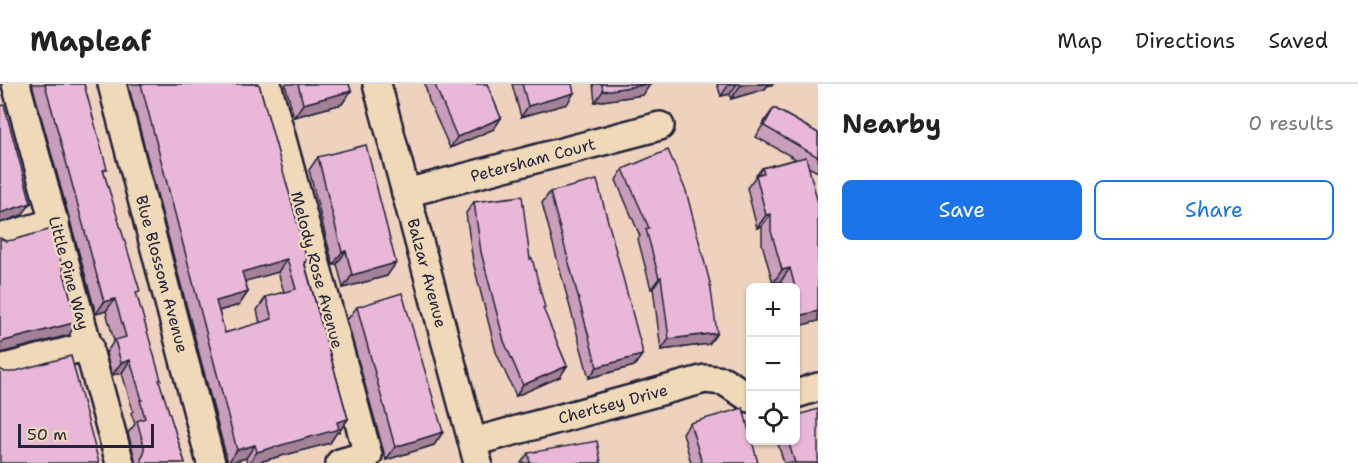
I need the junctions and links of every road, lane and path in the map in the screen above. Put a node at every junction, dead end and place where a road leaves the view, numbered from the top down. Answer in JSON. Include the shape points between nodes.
{"nodes":[{"id":1,"x":16,"y":84,"type":"edge"},
{"id":2,"x":112,"y":84,"type":"edge"},
{"id":3,"x":267,"y":84,"type":"edge"},
{"id":4,"x":376,"y":84,"type":"edge"},
{"id":5,"x":660,"y":126,"type":"dead end"},
{"id":6,"x":406,"y":193,"type":"junction"},
{"id":7,"x":55,"y":222,"type":"junction"},
{"id":8,"x":0,"y":237,"type":"edge"},
{"id":9,"x":89,"y":346,"type":"junction"},
{"id":10,"x":0,"y":369,"type":"edge"},
{"id":11,"x":818,"y":387,"type":"edge"},
{"id":12,"x":800,"y":392,"type":"edge"},
{"id":13,"x":746,"y":395,"type":"edge"},
{"id":14,"x":475,"y":453,"type":"edge"},
{"id":15,"x":120,"y":463,"type":"edge"},
{"id":16,"x":211,"y":463,"type":"edge"},
{"id":17,"x":340,"y":463,"type":"edge"}],
"edges":[{"from":1,"to":7,"type":"street","name":"Little Pine Way"},
{"from":2,"to":16,"type":"street","name":"Blue Blossom Avenue"},
{"from":3,"to":17,"type":"street","name":"Melody Rose Avenue","via":[[368,455]]},
{"from":4,"to":6,"type":"street","name":"Balzar Avenue"},
{"from":5,"to":6,"type":"street","name":"Petersham Court"},
{"from":6,"to":14,"type":"street","name":"Balzar Avenue"},
{"from":7,"to":8,"type":"street"},
{"from":7,"to":9,"type":"street","name":"Little Pine Way"},
{"from":9,"to":10,"type":"street"},
{"from":9,"to":15,"type":"street","name":"Little Pine Way"},
{"from":11,"to":12,"type":"street"},
{"from":13,"to":14,"type":"street","name":"Chertsey Drive","via":[[724,381],[705,380]]}]}
